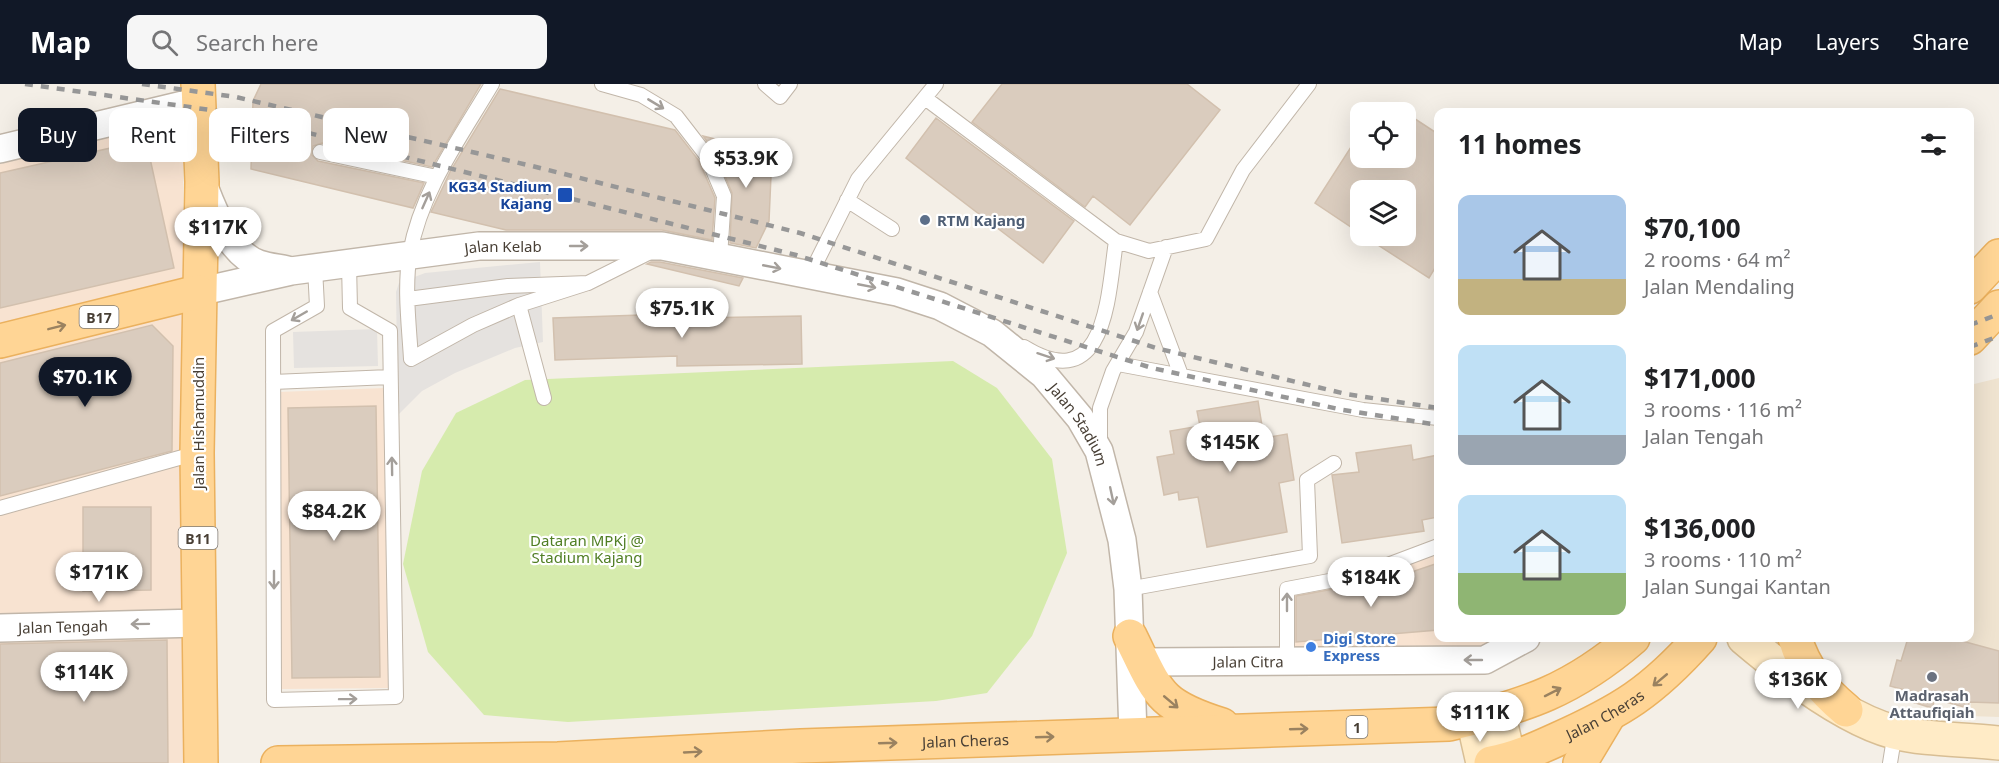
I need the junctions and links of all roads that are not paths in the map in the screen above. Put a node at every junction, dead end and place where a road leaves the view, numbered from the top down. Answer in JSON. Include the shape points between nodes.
{"nodes":[{"id":1,"x":492,"y":84,"type":"edge"},
{"id":2,"x":602,"y":84,"type":"edge"},
{"id":3,"x":765,"y":84,"type":"edge"},
{"id":4,"x":790,"y":84,"type":"edge"},
{"id":5,"x":936,"y":84,"type":"edge"},
{"id":6,"x":1309,"y":84,"type":"edge"},
{"id":7,"x":198,"y":93,"type":"edge"},
{"id":8,"x":925,"y":98,"type":"junction"},
{"id":9,"x":0,"y":148,"type":"edge"},
{"id":10,"x":320,"y":152,"type":"dead end"},
{"id":11,"x":436,"y":177,"type":"junction"},
{"id":12,"x":202,"y":182,"type":"junction"},
{"id":13,"x":847,"y":200,"type":"junction"},
{"id":14,"x":892,"y":229,"type":"dead end"},
{"id":15,"x":1116,"y":241,"type":"junction"},
{"id":16,"x":662,"y":246,"type":"junction"},
{"id":17,"x":1166,"y":247,"type":"junction"},
{"id":18,"x":410,"y":255,"type":"junction"},
{"id":19,"x":1999,"y":256,"type":"edge"},
{"id":20,"x":720,"y":257,"type":"junction"},
{"id":21,"x":349,"y":264,"type":"junction"},
{"id":22,"x":303,"y":269,"type":"junction"},
{"id":23,"x":810,"y":275,"type":"junction"},
{"id":24,"x":588,"y":283,"type":"junction"},
{"id":25,"x":1974,"y":283,"type":"edge"},
{"id":26,"x":198,"y":292,"type":"junction"},
{"id":27,"x":1150,"y":292,"type":"junction"},
{"id":28,"x":408,"y":298,"type":"junction"},
{"id":29,"x":519,"y":305,"type":"junction"},
{"id":30,"x":1999,"y":307,"type":"edge"},
{"id":31,"x":992,"y":333,"type":"junction"},
{"id":32,"x":1974,"y":334,"type":"edge"},
{"id":33,"x":0,"y":341,"type":"edge"},
{"id":34,"x":1118,"y":364,"type":"junction"},
{"id":35,"x":1181,"y":375,"type":"junction"},
{"id":36,"x":390,"y":377,"type":"junction"},
{"id":37,"x":273,"y":382,"type":"junction"},
{"id":38,"x":544,"y":398,"type":"dead end"},
{"id":39,"x":1434,"y":418,"type":"edge"},
{"id":40,"x":1099,"y":451,"type":"junction"},
{"id":41,"x":197,"y":453,"type":"junction"},
{"id":42,"x":1334,"y":463,"type":"dead end"},
{"id":43,"x":0,"y":508,"type":"edge"},
{"id":44,"x":1434,"y":548,"type":"edge"},
{"id":45,"x":1128,"y":589,"type":"junction"},
{"id":46,"x":199,"y":623,"type":"junction"},
{"id":47,"x":0,"y":627,"type":"edge"},
{"id":48,"x":1519,"y":642,"type":"edge"},
{"id":49,"x":1628,"y":642,"type":"edge"},
{"id":50,"x":1696,"y":642,"type":"edge"},
{"id":51,"x":1749,"y":642,"type":"edge"},
{"id":52,"x":1797,"y":642,"type":"edge"},
{"id":53,"x":1136,"y":649,"type":"junction"},
{"id":54,"x":1287,"y":661,"type":"junction"},
{"id":55,"x":1846,"y":710,"type":"junction"},
{"id":56,"x":1486,"y":716,"type":"junction"},
{"id":57,"x":1606,"y":718,"type":"junction"},
{"id":58,"x":1240,"y":730,"type":"junction"},
{"id":59,"x":1133,"y":734,"type":"junction"},
{"id":60,"x":1999,"y":742,"type":"edge"},
{"id":61,"x":1892,"y":748,"type":"edge"},
{"id":62,"x":1499,"y":762,"type":"edge"},
{"id":63,"x":201,"y":763,"type":"edge"},
{"id":64,"x":278,"y":763,"type":"edge"},
{"id":65,"x":1580,"y":763,"type":"edge"}],
"edges":[{"from":1,"to":11,"type":"lane"},
{"from":2,"to":20,"type":"lane","one_way":true,"via":[[641,95],[676,116],[707,156],[724,196]]},
{"from":3,"to":4,"type":"lane","via":[[780,97]]},
{"from":5,"to":8,"type":"lane"},
{"from":6,"to":17,"type":"lane","via":[[1243,170],[1206,239]]},
{"from":7,"to":9,"type":"street"},
{"from":7,"to":12,"type":"main road","name":"Jalan Hishamuddin","number":"B11"},
{"from":8,"to":13,"type":"lane","via":[[858,179]]},
{"from":8,"to":15,"type":"lane"},
{"from":10,"to":11,"type":"lane"},
{"from":18,"to":11,"type":"lane","one_way":true,"via":[[418,218]]},
{"from":12,"to":22,"type":"street","via":[[215,218],[247,256],[257,264]]},
{"from":12,"to":26,"type":"main road","name":"Jalan Hishamuddin","number":"B11"},
{"from":13,"to":14,"type":"lane"},
{"from":13,"to":23,"type":"lane"},
{"from":15,"to":17,"type":"lane","via":[[1149,250]]},
{"from":31,"to":15,"type":"lane","one_way":true,"via":[[1057,359],[1074,361],[1091,349],[1104,321]]},
{"from":18,"to":16,"type":"street","name":"Jalan Kelab","one_way":true,"via":[[479,246]]},
{"from":16,"to":20,"type":"street","name":"Jalan Kelab"},
{"from":16,"to":24,"type":"lane"},
{"from":17,"to":27,"type":"lane"},
{"from":18,"to":21,"type":"street","name":"Jalan Kelab"},
{"from":18,"to":28,"type":"lane"},
{"from":19,"to":25,"type":"main road"},
{"from":20,"to":23,"type":"street","name":"Jalan Kelab","one_way":true},
{"from":21,"to":22,"type":"street","name":"Jalan Kelab"},
{"from":21,"to":36,"type":"lane","via":[[350,308],[390,331]]},
{"from":22,"to":26,"type":"street","name":"Jalan Kelab"},
{"from":22,"to":37,"type":"lane","one_way":true,"via":[[317,306],[273,332]]},
{"from":23,"to":31,"type":"street","name":"Jalan Stadium","one_way":true,"via":[[897,292],[940,306]]},
{"from":24,"to":28,"type":"lane","via":[[508,286]]},
{"from":24,"to":29,"type":"lane"},
{"from":33,"to":26,"type":"main road","number":"B17","one_way":true},
{"from":26,"to":41,"type":"main road","name":"Jalan Hishamuddin","number":"B11"},
{"from":27,"to":34,"type":"lane","one_way":true,"via":[[1136,332]]},
{"from":27,"to":35,"type":"lane"},
{"from":28,"to":29,"type":"lane","via":[[411,359]]},
{"from":29,"to":38,"type":"lane"},
{"from":30,"to":32,"type":"main road"},
{"from":31,"to":40,"type":"street","name":"Jalan Stadium","via":[[1062,393]]},
{"from":34,"to":35,"type":"lane"},
{"from":34,"to":40,"type":"lane","via":[[1100,408]]},
{"from":35,"to":39,"type":"lane","via":[[1364,410]]},
{"from":36,"to":37,"type":"lane"},
{"from":37,"to":36,"type":"lane","one_way":true,"via":[[274,700],[396,697]]},
{"from":40,"to":45,"type":"street","name":"Jalan Stadium","one_way":true,"via":[[1122,540]]},
{"from":41,"to":43,"type":"lane"},
{"from":41,"to":46,"type":"main road","name":"Jalan Hishamuddin","number":"B11"},
{"from":42,"to":45,"type":"lane","via":[[1307,480],[1310,555]]},
{"from":54,"to":44,"type":"lane","one_way":true,"via":[[1287,589],[1361,575]]},
{"from":45,"to":53,"type":"street","name":"Jalan Stadium"},
{"from":46,"to":47,"type":"street","name":"Jalan Tengah","one_way":true},
{"from":46,"to":63,"type":"main road","name":"Jalan Hishamuddin","number":"B11"},
{"from":48,"to":54,"type":"street","name":"Jalan Citra","one_way":true,"via":[[1485,660]]},
{"from":56,"to":49,"type":"main road","name":"Jalan Cheras","number":"1","one_way":true,"via":[[1548,695],[1600,666]]},
{"from":50,"to":57,"type":"main road","name":"Jalan Cheras","one_way":true,"via":[[1643,694]]},
{"from":51,"to":55,"type":"main road"},
{"from":52,"to":55,"type":"main road","via":[[1810,674]]},
{"from":53,"to":54,"type":"street","name":"Jalan Citra"},
{"from":53,"to":58,"type":"main road","one_way":true,"via":[[1155,686],[1172,705],[1196,718]]},
{"from":53,"to":59,"type":"street","name":"Jalan Stadium"},
{"from":55,"to":61,"type":"main road"},
{"from":58,"to":56,"type":"main road","name":"Jalan Cheras","number":"1","one_way":true,"via":[[1449,724]]},
{"from":56,"to":62,"type":"main road"},
{"from":57,"to":62,"type":"main road","name":"Jalan Cheras"},
{"from":57,"to":65,"type":"main road"},
{"from":58,"to":59,"type":"main road","name":"Jalan Cheras","number":"1"},
{"from":64,"to":59,"type":"main road","name":"Jalan Cheras","number":"1","one_way":true,"via":[[558,759]]},
{"from":60,"to":61,"type":"main road"}]}
